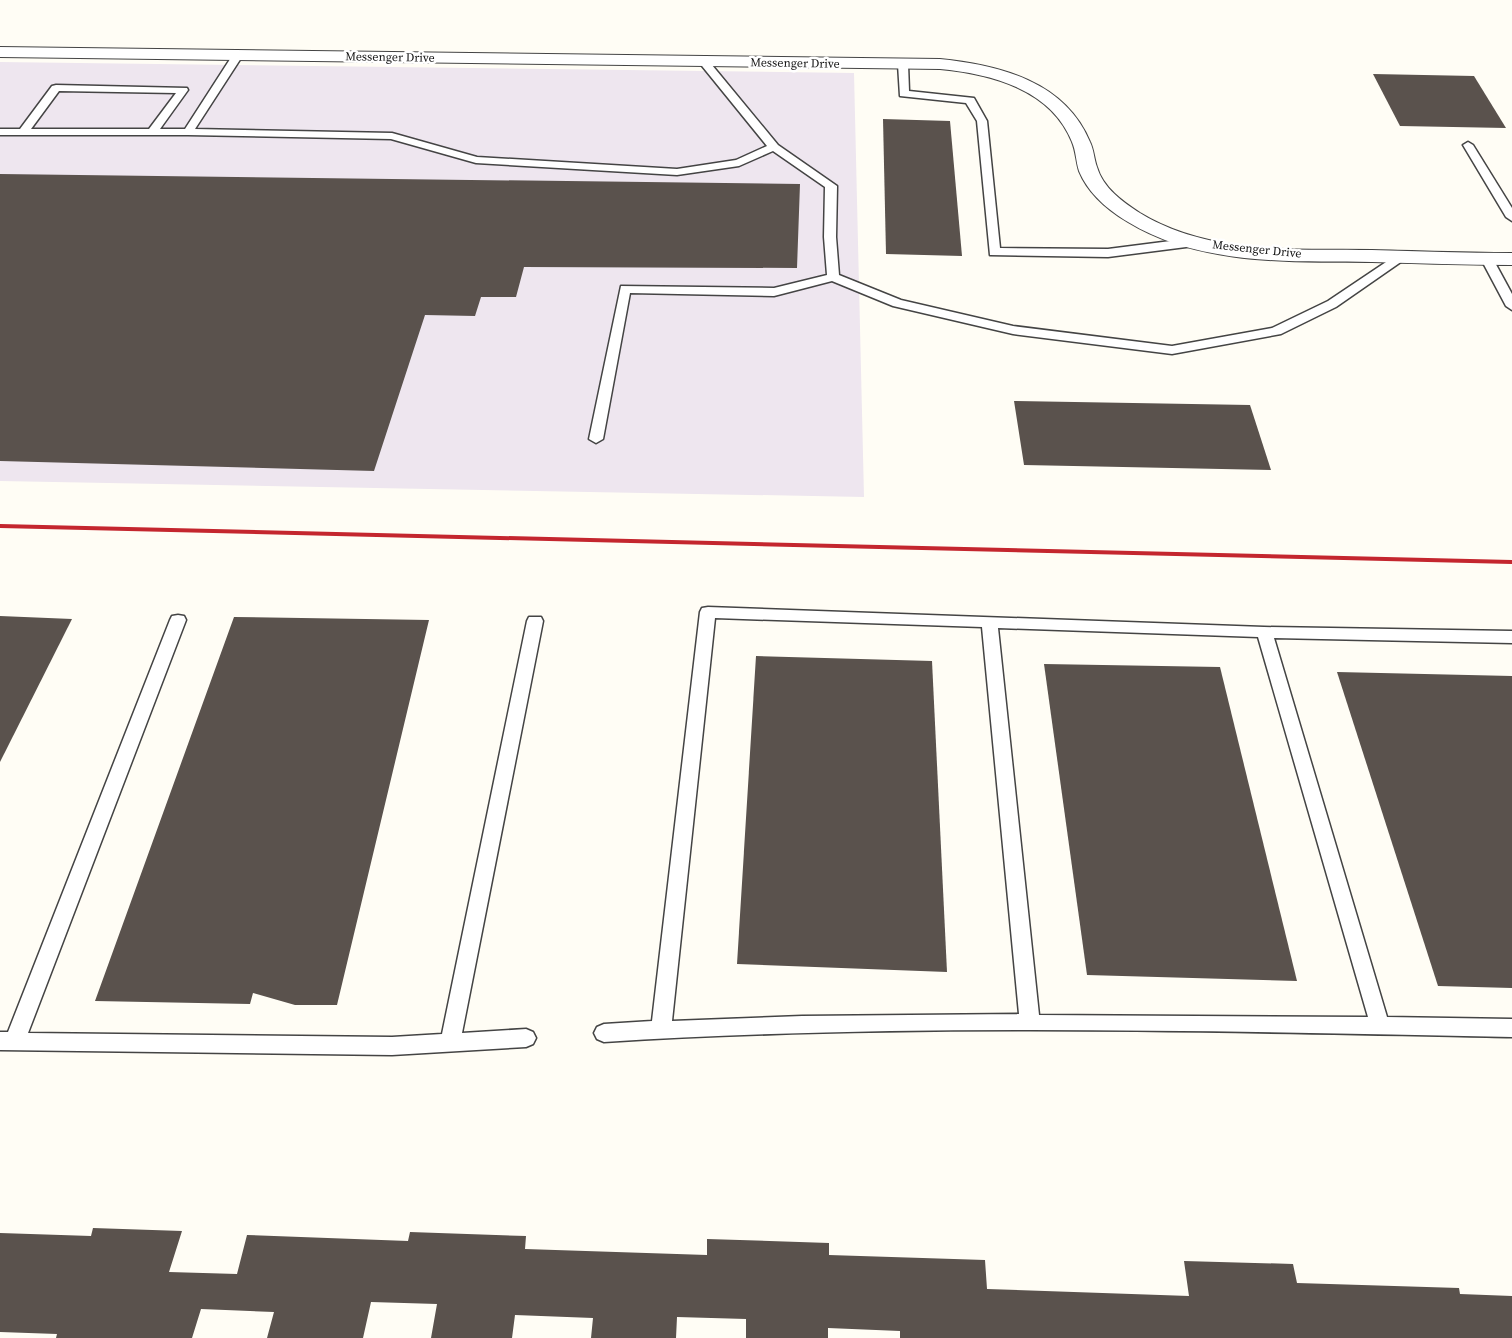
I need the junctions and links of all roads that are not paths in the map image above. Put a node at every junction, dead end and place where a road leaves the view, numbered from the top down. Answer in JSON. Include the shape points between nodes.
{"nodes":[{"id":1,"x":0,"y":52,"type":"edge"},
{"id":2,"x":238,"y":55,"type":"junction"},
{"id":3,"x":703,"y":61,"type":"junction"},
{"id":4,"x":903,"y":64,"type":"junction"},
{"id":5,"x":154,"y":130,"type":"junction"},
{"id":6,"x":0,"y":132,"type":"edge"},
{"id":7,"x":23,"y":132,"type":"junction"},
{"id":8,"x":188,"y":132,"type":"junction"},
{"id":9,"x":1468,"y":145,"type":"dead end"},
{"id":10,"x":774,"y":147,"type":"junction"},
{"id":11,"x":1512,"y":217,"type":"edge"},
{"id":12,"x":1194,"y":242,"type":"junction"},
{"id":13,"x":1402,"y":257,"type":"junction"},
{"id":14,"x":1488,"y":259,"type":"junction"},
{"id":15,"x":1512,"y":259,"type":"edge"},
{"id":16,"x":833,"y":277,"type":"junction"},
{"id":17,"x":1512,"y":306,"type":"edge"},
{"id":18,"x":596,"y":440,"type":"dead end"},
{"id":19,"x":178,"y":620,"type":"dead end"},
{"id":20,"x":535,"y":620,"type":"dead end"},
{"id":21,"x":989,"y":622,"type":"junction"},
{"id":22,"x":1264,"y":632,"type":"junction"},
{"id":23,"x":1512,"y":638,"type":"edge"},
{"id":24,"x":1030,"y":1023,"type":"junction"},
{"id":25,"x":1380,"y":1026,"type":"junction"},
{"id":26,"x":1512,"y":1028,"type":"edge"},
{"id":27,"x":661,"y":1029,"type":"junction"},
{"id":28,"x":604,"y":1033,"type":"dead end"},
{"id":29,"x":526,"y":1038,"type":"dead end"},
{"id":30,"x":7,"y":1042,"type":"edge"},
{"id":31,"x":450,"y":1042,"type":"junction"}],
"edges":[{"from":1,"to":2,"type":"street","name":"Messenger Drive"},
{"from":2,"to":3,"type":"street","name":"Messenger Drive"},
{"from":2,"to":8,"type":"lane"},
{"from":3,"to":4,"type":"street","name":"Messenger Drive"},
{"from":3,"to":10,"type":"lane"},
{"from":4,"to":12,"type":"street","name":"Messenger Drive","via":[[980,68],[1010,77],[1042,95],[1058,105],[1067,116],[1081,142],[1089,174],[1108,199],[1142,223]]},
{"from":4,"to":12,"type":"lane","via":[[904,94],[970,100],[982,121],[994,252],[1108,253]]},
{"from":5,"to":7,"type":"lane"},
{"from":5,"to":7,"type":"lane","via":[[183,90],[56,88]]},
{"from":5,"to":8,"type":"lane"},
{"from":6,"to":7,"type":"lane"},
{"from":8,"to":10,"type":"lane","via":[[392,136],[476,160],[677,172],[739,163]]},
{"from":9,"to":11,"type":"lane"},
{"from":10,"to":16,"type":"lane","via":[[831,186]]},
{"from":12,"to":13,"type":"street","name":"Messenger Drive","via":[[1229,249]]},
{"from":13,"to":14,"type":"street","name":"Messenger Drive"},
{"from":13,"to":16,"type":"lane","via":[[1332,304],[1276,331],[1172,350],[1013,330],[897,303]]},
{"from":14,"to":15,"type":"street","name":"Messenger Drive"},
{"from":14,"to":17,"type":"lane"},
{"from":16,"to":18,"type":"lane","via":[[774,292],[625,289]]},
{"from":19,"to":30,"type":"lane"},
{"from":20,"to":31,"type":"lane"},
{"from":21,"to":22,"type":"lane"},
{"from":21,"to":24,"type":"lane"},
{"from":21,"to":27,"type":"lane","via":[[708,612]]},
{"from":22,"to":23,"type":"lane"},
{"from":22,"to":25,"type":"lane"},
{"from":24,"to":25,"type":"lane"},
{"from":24,"to":27,"type":"lane"},
{"from":25,"to":26,"type":"lane"},
{"from":27,"to":28,"type":"lane"},
{"from":29,"to":31,"type":"lane"},
{"from":30,"to":31,"type":"lane","via":[[392,1046]]}]}
